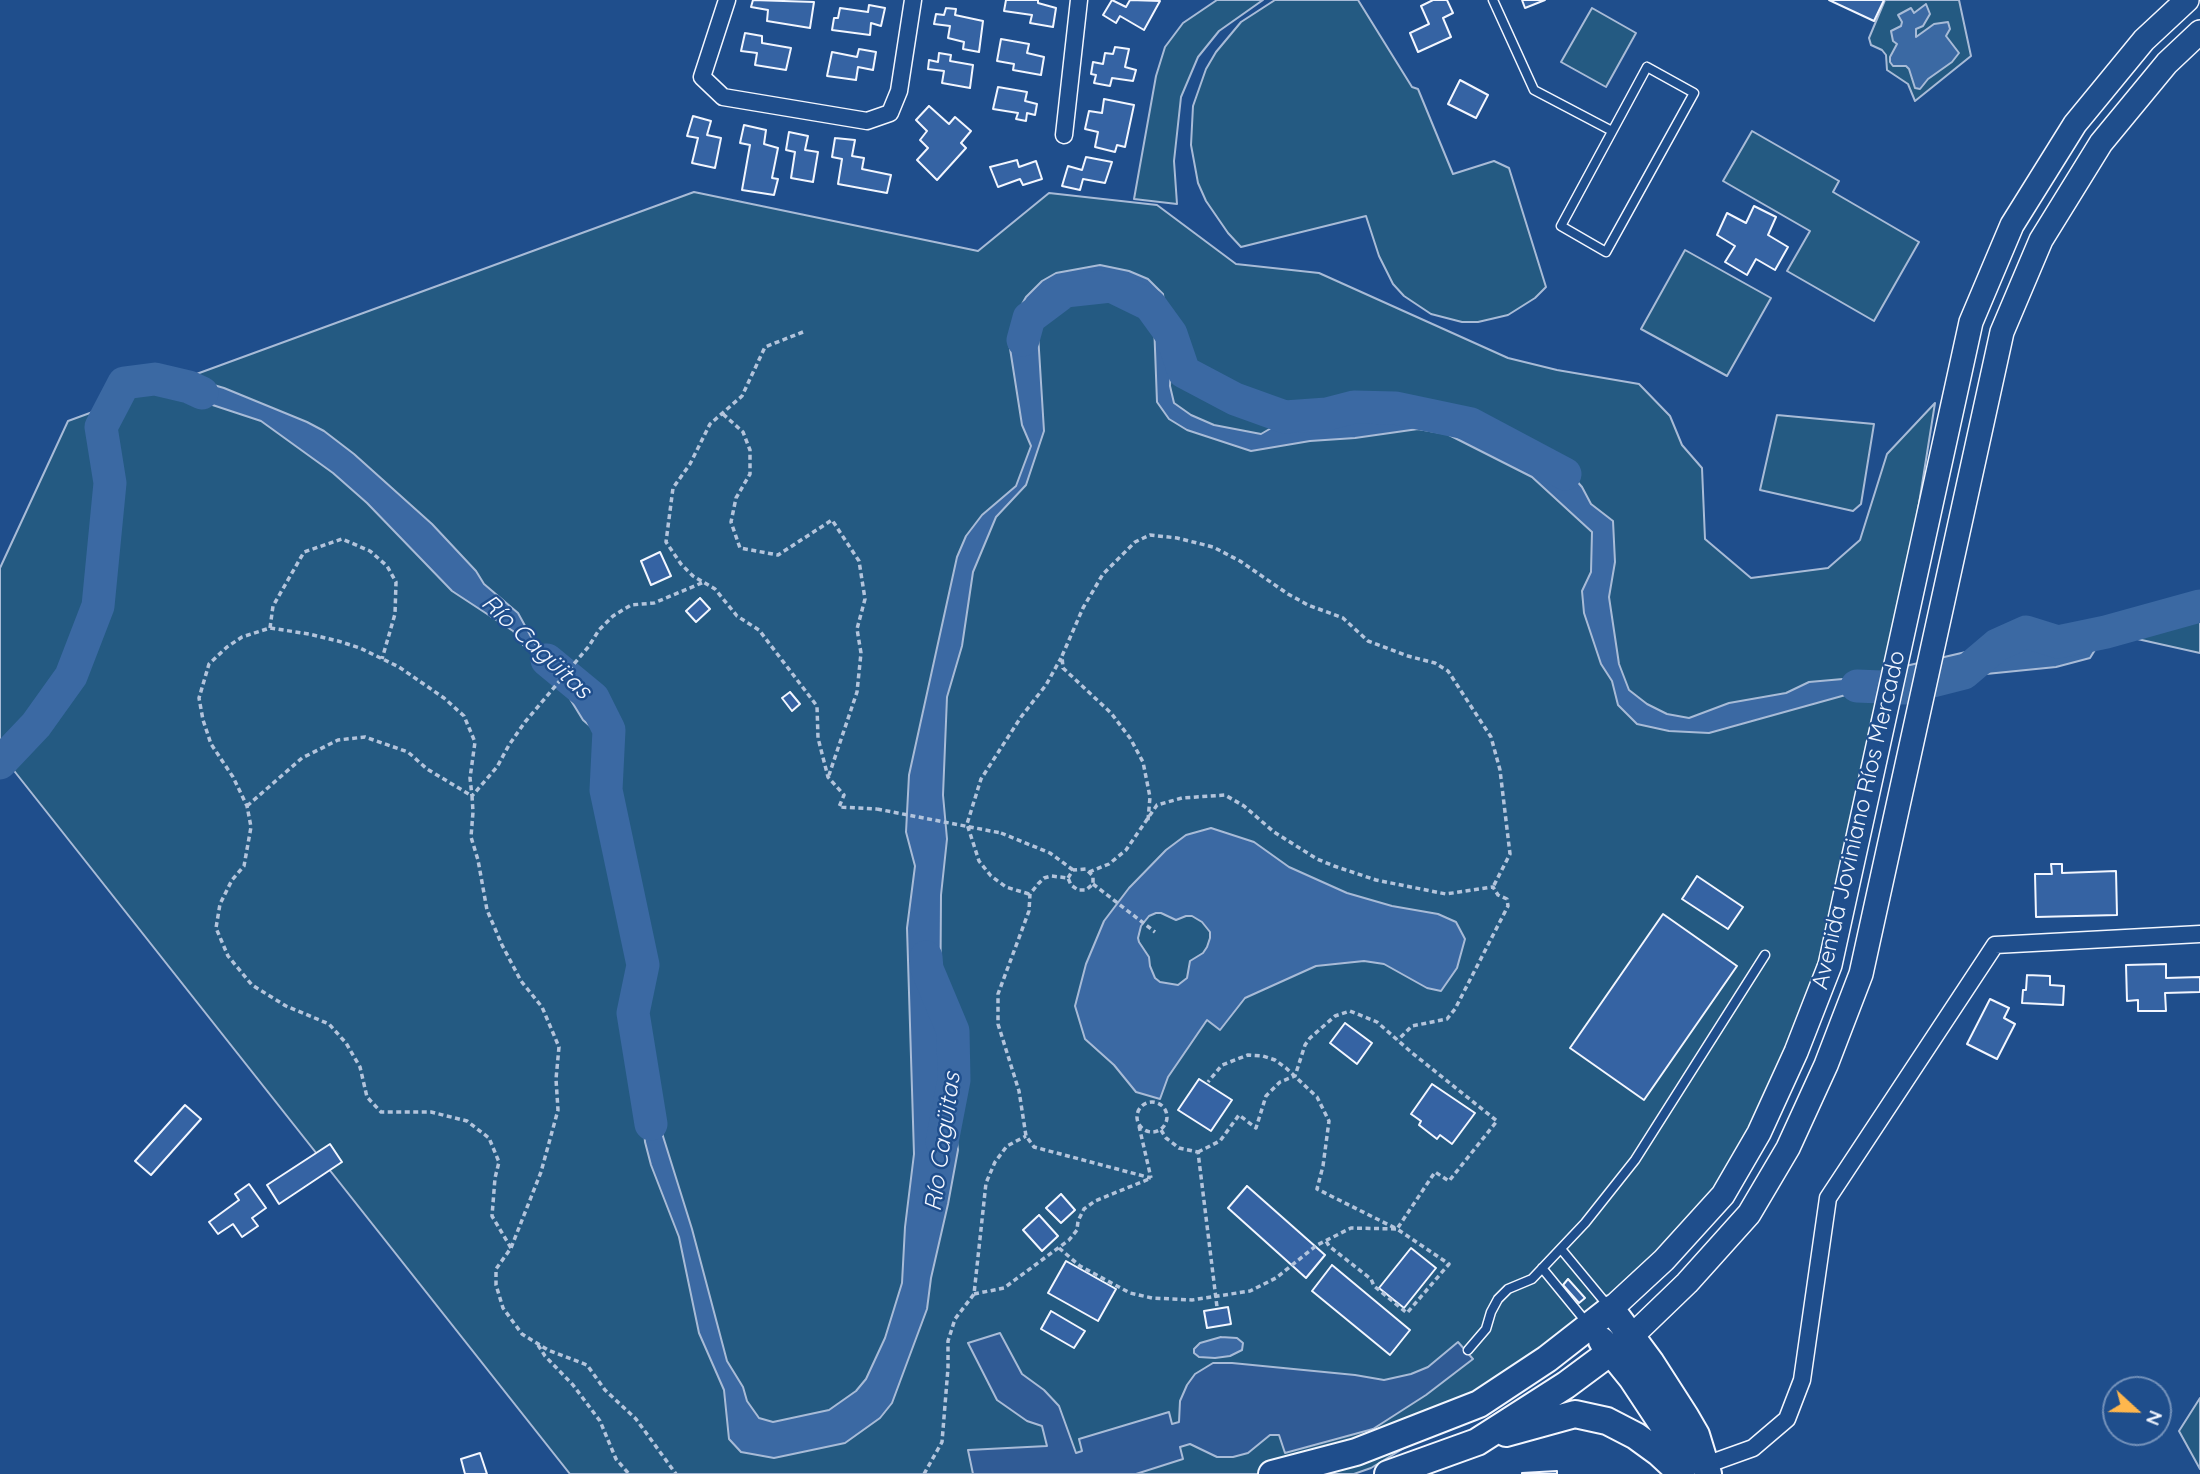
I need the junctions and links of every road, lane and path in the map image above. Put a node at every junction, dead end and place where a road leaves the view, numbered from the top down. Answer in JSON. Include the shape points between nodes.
{"nodes":[{"id":1,"x":727,"y":0,"type":"edge"},
{"id":2,"x":913,"y":0,"type":"edge"},
{"id":3,"x":1079,"y":0,"type":"edge"},
{"id":4,"x":1493,"y":0,"type":"edge"},
{"id":5,"x":2187,"y":0,"type":"edge"},
{"id":6,"x":2200,"y":32,"type":"edge"},
{"id":7,"x":1612,"y":131,"type":"junction"},
{"id":8,"x":1064,"y":135,"type":"dead end"},
{"id":9,"x":803,"y":332,"type":"dead end"},
{"id":10,"x":723,"y":413,"type":"junction"},
{"id":11,"x":704,"y":582,"type":"junction"},
{"id":12,"x":270,"y":628,"type":"junction"},
{"id":13,"x":1062,"y":656,"type":"junction"},
{"id":14,"x":382,"y":659,"type":"junction"},
{"id":15,"x":828,"y":777,"type":"junction"},
{"id":16,"x":472,"y":796,"type":"junction"},
{"id":17,"x":247,"y":806,"type":"junction"},
{"id":18,"x":1148,"y":820,"type":"junction"},
{"id":19,"x":1073,"y":870,"type":"junction"},
{"id":20,"x":1089,"y":872,"type":"junction"},
{"id":21,"x":1068,"y":878,"type":"junction"},
{"id":22,"x":1093,"y":884,"type":"junction"},
{"id":23,"x":1493,"y":887,"type":"junction"},
{"id":24,"x":1030,"y":894,"type":"junction"},
{"id":25,"x":1155,"y":932,"type":"dead end"},
{"id":26,"x":2200,"y":934,"type":"edge"},
{"id":27,"x":1765,"y":955,"type":"dead end"},
{"id":28,"x":1398,"y":1041,"type":"junction"},
{"id":29,"x":1295,"y":1076,"type":"junction"},
{"id":30,"x":1208,"y":1082,"type":"dead end"},
{"id":31,"x":1139,"y":1125,"type":"junction"},
{"id":32,"x":1161,"y":1130,"type":"junction"},
{"id":33,"x":1026,"y":1136,"type":"junction"},
{"id":34,"x":1198,"y":1152,"type":"junction"},
{"id":35,"x":1151,"y":1178,"type":"junction"},
{"id":36,"x":1396,"y":1229,"type":"junction"},
{"id":37,"x":1326,"y":1241,"type":"junction"},
{"id":38,"x":511,"y":1248,"type":"junction"},
{"id":39,"x":1059,"y":1248,"type":"junction"},
{"id":40,"x":1561,"y":1249,"type":"junction"},
{"id":41,"x":1542,"y":1268,"type":"junction"},
{"id":42,"x":974,"y":1294,"type":"junction"},
{"id":43,"x":1216,"y":1297,"type":"junction"},
{"id":44,"x":1217,"y":1307,"type":"dead end"},
{"id":45,"x":1611,"y":1309,"type":"junction"},
{"id":46,"x":1590,"y":1326,"type":"junction"},
{"id":47,"x":1632,"y":1336,"type":"junction"},
{"id":48,"x":537,"y":1343,"type":"junction"},
{"id":49,"x":1468,"y":1350,"type":"dead end"},
{"id":50,"x":1612,"y":1353,"type":"junction"},
{"id":51,"x":1477,"y":1442,"type":"junction"},
{"id":52,"x":1708,"y":1469,"type":"edge"},
{"id":53,"x":629,"y":1474,"type":"edge"},
{"id":54,"x":676,"y":1474,"type":"edge"},
{"id":55,"x":924,"y":1474,"type":"edge"},
{"id":56,"x":1272,"y":1474,"type":"edge"},
{"id":57,"x":1388,"y":1474,"type":"edge"},
{"id":58,"x":1681,"y":1474,"type":"edge"}],
"edges":[{"from":1,"to":2,"type":"street","via":[[702,77],[723,97],[867,121],[890,113],[899,92]]},
{"from":3,"to":8,"type":"street"},
{"from":4,"to":7,"type":"lane","via":[[1534,90]]},
{"from":5,"to":45,"type":"main road","name":"Avenida Joviniano Ríos Mercado","via":[[2144,40],[2075,124],[2012,225],[1971,322],[1830,965],[1797,1052],[1723,1195]]},
{"from":6,"to":47,"type":"main road","name":"Avenida Joviniano Ríos Mercado","via":[[2101,143],[2041,240],[2002,332],[1861,974],[1826,1065],[1788,1148],[1749,1214]]},
{"from":7,"to":7,"type":"lane","via":[[1647,67],[1694,93],[1606,252],[1561,226]]},
{"from":9,"to":10,"type":"path","via":[[765,347],[742,396]]},
{"from":10,"to":11,"type":"path","via":[[710,424],[673,488],[666,541],[681,564]]},
{"from":10,"to":15,"type":"path","via":[[743,432],[750,450],[750,474],[736,498],[731,522],[740,548],[778,555],[832,520],[859,561],[866,599],[857,629],[861,653],[857,692]]},
{"from":11,"to":15,"type":"path","via":[[737,617],[759,630],[817,706],[818,738]]},
{"from":11,"to":16,"type":"path","via":[[654,603],[632,605],[613,617]]},
{"from":12,"to":14,"type":"path","via":[[338,641]]},
{"from":12,"to":14,"type":"path","via":[[273,606],[304,552],[342,539],[370,551],[396,582],[395,614]]},
{"from":12,"to":17,"type":"path","via":[[227,646],[209,664],[199,698],[211,744]]},
{"from":13,"to":18,"type":"path","via":[[1063,668],[1111,713],[1143,762],[1150,797]]},
{"from":13,"to":23,"type":"path","via":[[1103,573],[1135,542],[1150,535],[1213,547],[1308,605],[1343,618],[1367,641],[1435,663],[1448,671],[1491,737],[1500,770],[1510,854]]},
{"from":13,"to":24,"type":"path","via":[[981,779],[967,824],[979,861],[991,876],[1006,887]]},
{"from":14,"to":16,"type":"path","via":[[464,716],[475,742]]},
{"from":15,"to":19,"type":"path","bridge":true,"via":[[844,795],[839,807],[877,809],[1001,832],[1050,853]]},
{"from":16,"to":17,"type":"path","via":[[408,752],[365,737],[338,740],[302,758]]},
{"from":16,"to":38,"type":"path","via":[[471,837],[487,910],[521,981],[542,1007],[559,1047],[558,1110],[541,1172]]},
{"from":17,"to":38,"type":"path","via":[[251,827],[244,866],[220,904],[216,928],[228,956],[252,985],[329,1024],[346,1043],[360,1067],[367,1097],[381,1112],[431,1112],[467,1121],[489,1138],[499,1162],[492,1216]]},
{"from":18,"to":20,"type":"path","via":[[1126,850]]},
{"from":18,"to":23,"type":"path","via":[[1157,805],[1167,801],[1224,795],[1274,832],[1334,866],[1446,894]]},
{"from":19,"to":20,"type":"path"},
{"from":19,"to":21,"type":"path"},
{"from":20,"to":22,"type":"path"},
{"from":21,"to":22,"type":"path","via":[[1078,890]]},
{"from":21,"to":24,"type":"path","via":[[1044,878]]},
{"from":22,"to":25,"type":"path"},
{"from":23,"to":28,"type":"path","via":[[1507,899],[1507,906],[1455,1009],[1447,1019],[1412,1026]]},
{"from":24,"to":33,"type":"path","via":[[1029,911],[998,993],[997,1009]]},
{"from":26,"to":52,"type":"street","via":[[1995,945],[1828,1198],[1802,1380],[1787,1419],[1753,1448]]},
{"from":27,"to":40,"type":"lane","via":[[1635,1160]]},
{"from":28,"to":29,"type":"path","via":[[1365,1016],[1350,1011],[1335,1016],[1305,1045]]},
{"from":28,"to":36,"type":"path","via":[[1497,1121],[1449,1181],[1435,1172]]},
{"from":29,"to":30,"type":"path","via":[[1275,1060],[1248,1055],[1222,1065]]},
{"from":29,"to":34,"type":"path","via":[[1280,1082],[1266,1096],[1256,1128],[1239,1115],[1220,1141]]},
{"from":29,"to":36,"type":"path","via":[[1317,1097],[1329,1121],[1317,1189]]},
{"from":31,"to":32,"type":"path","via":[[1146,1131]]},
{"from":31,"to":32,"type":"path","via":[[1141,1107],[1155,1102],[1167,1111]]},
{"from":31,"to":35,"type":"path"},
{"from":32,"to":34,"type":"path","via":[[1179,1148]]},
{"from":33,"to":35,"type":"path","via":[[1034,1147]]},
{"from":33,"to":42,"type":"path","via":[[1007,1146],[986,1183]]},
{"from":34,"to":43,"type":"path"},
{"from":35,"to":39,"type":"path","via":[[1083,1209],[1077,1230]]},
{"from":36,"to":37,"type":"path","via":[[1351,1228]]},
{"from":36,"to":37,"type":"path","via":[[1449,1264],[1406,1313]]},
{"from":37,"to":43,"type":"path","via":[[1250,1292]]},
{"from":38,"to":48,"type":"path","via":[[496,1269],[496,1285],[509,1317],[522,1334]]},
{"from":39,"to":42,"type":"path","via":[[1004,1288]]},
{"from":39,"to":43,"type":"path","via":[[1080,1266],[1130,1293],[1172,1301]]},
{"from":40,"to":41,"type":"lane"},
{"from":40,"to":45,"type":"lane"},
{"from":41,"to":46,"type":"lane"},
{"from":41,"to":49,"type":"lane","via":[[1498,1299],[1486,1329]]},
{"from":42,"to":55,"type":"path","via":[[955,1319],[948,1341],[942,1442]]},
{"from":43,"to":44,"type":"path"},
{"from":45,"to":46,"type":"main road","name":"Avenida Joviniano Ríos Mercado"},
{"from":45,"to":47,"type":"main road"},
{"from":46,"to":50,"type":"main road"},
{"from":46,"to":56,"type":"main road","name":"Avenida Joviniano Ríos Mercado","via":[[1479,1404],[1356,1452]]},
{"from":47,"to":50,"type":"main road","name":"Avenida Joviniano Ríos Mercado"},
{"from":47,"to":52,"type":"main road","via":[[1696,1435]]},
{"from":48,"to":53,"type":"path","via":[[600,1421],[616,1459]]},
{"from":48,"to":54,"type":"path","via":[[587,1364]]},
{"from":50,"to":51,"type":"main road","name":"Avenida Joviniano Ríos Mercado"},
{"from":50,"to":58,"type":"main road","via":[[1675,1445]]},
{"from":51,"to":57,"type":"main road","name":"Avenida Joviniano Ríos Mercado"},
{"from":51,"to":58,"type":"main road","via":[[1575,1414],[1607,1421],[1636,1436]]},
{"from":52,"to":58,"type":"street"}]}
